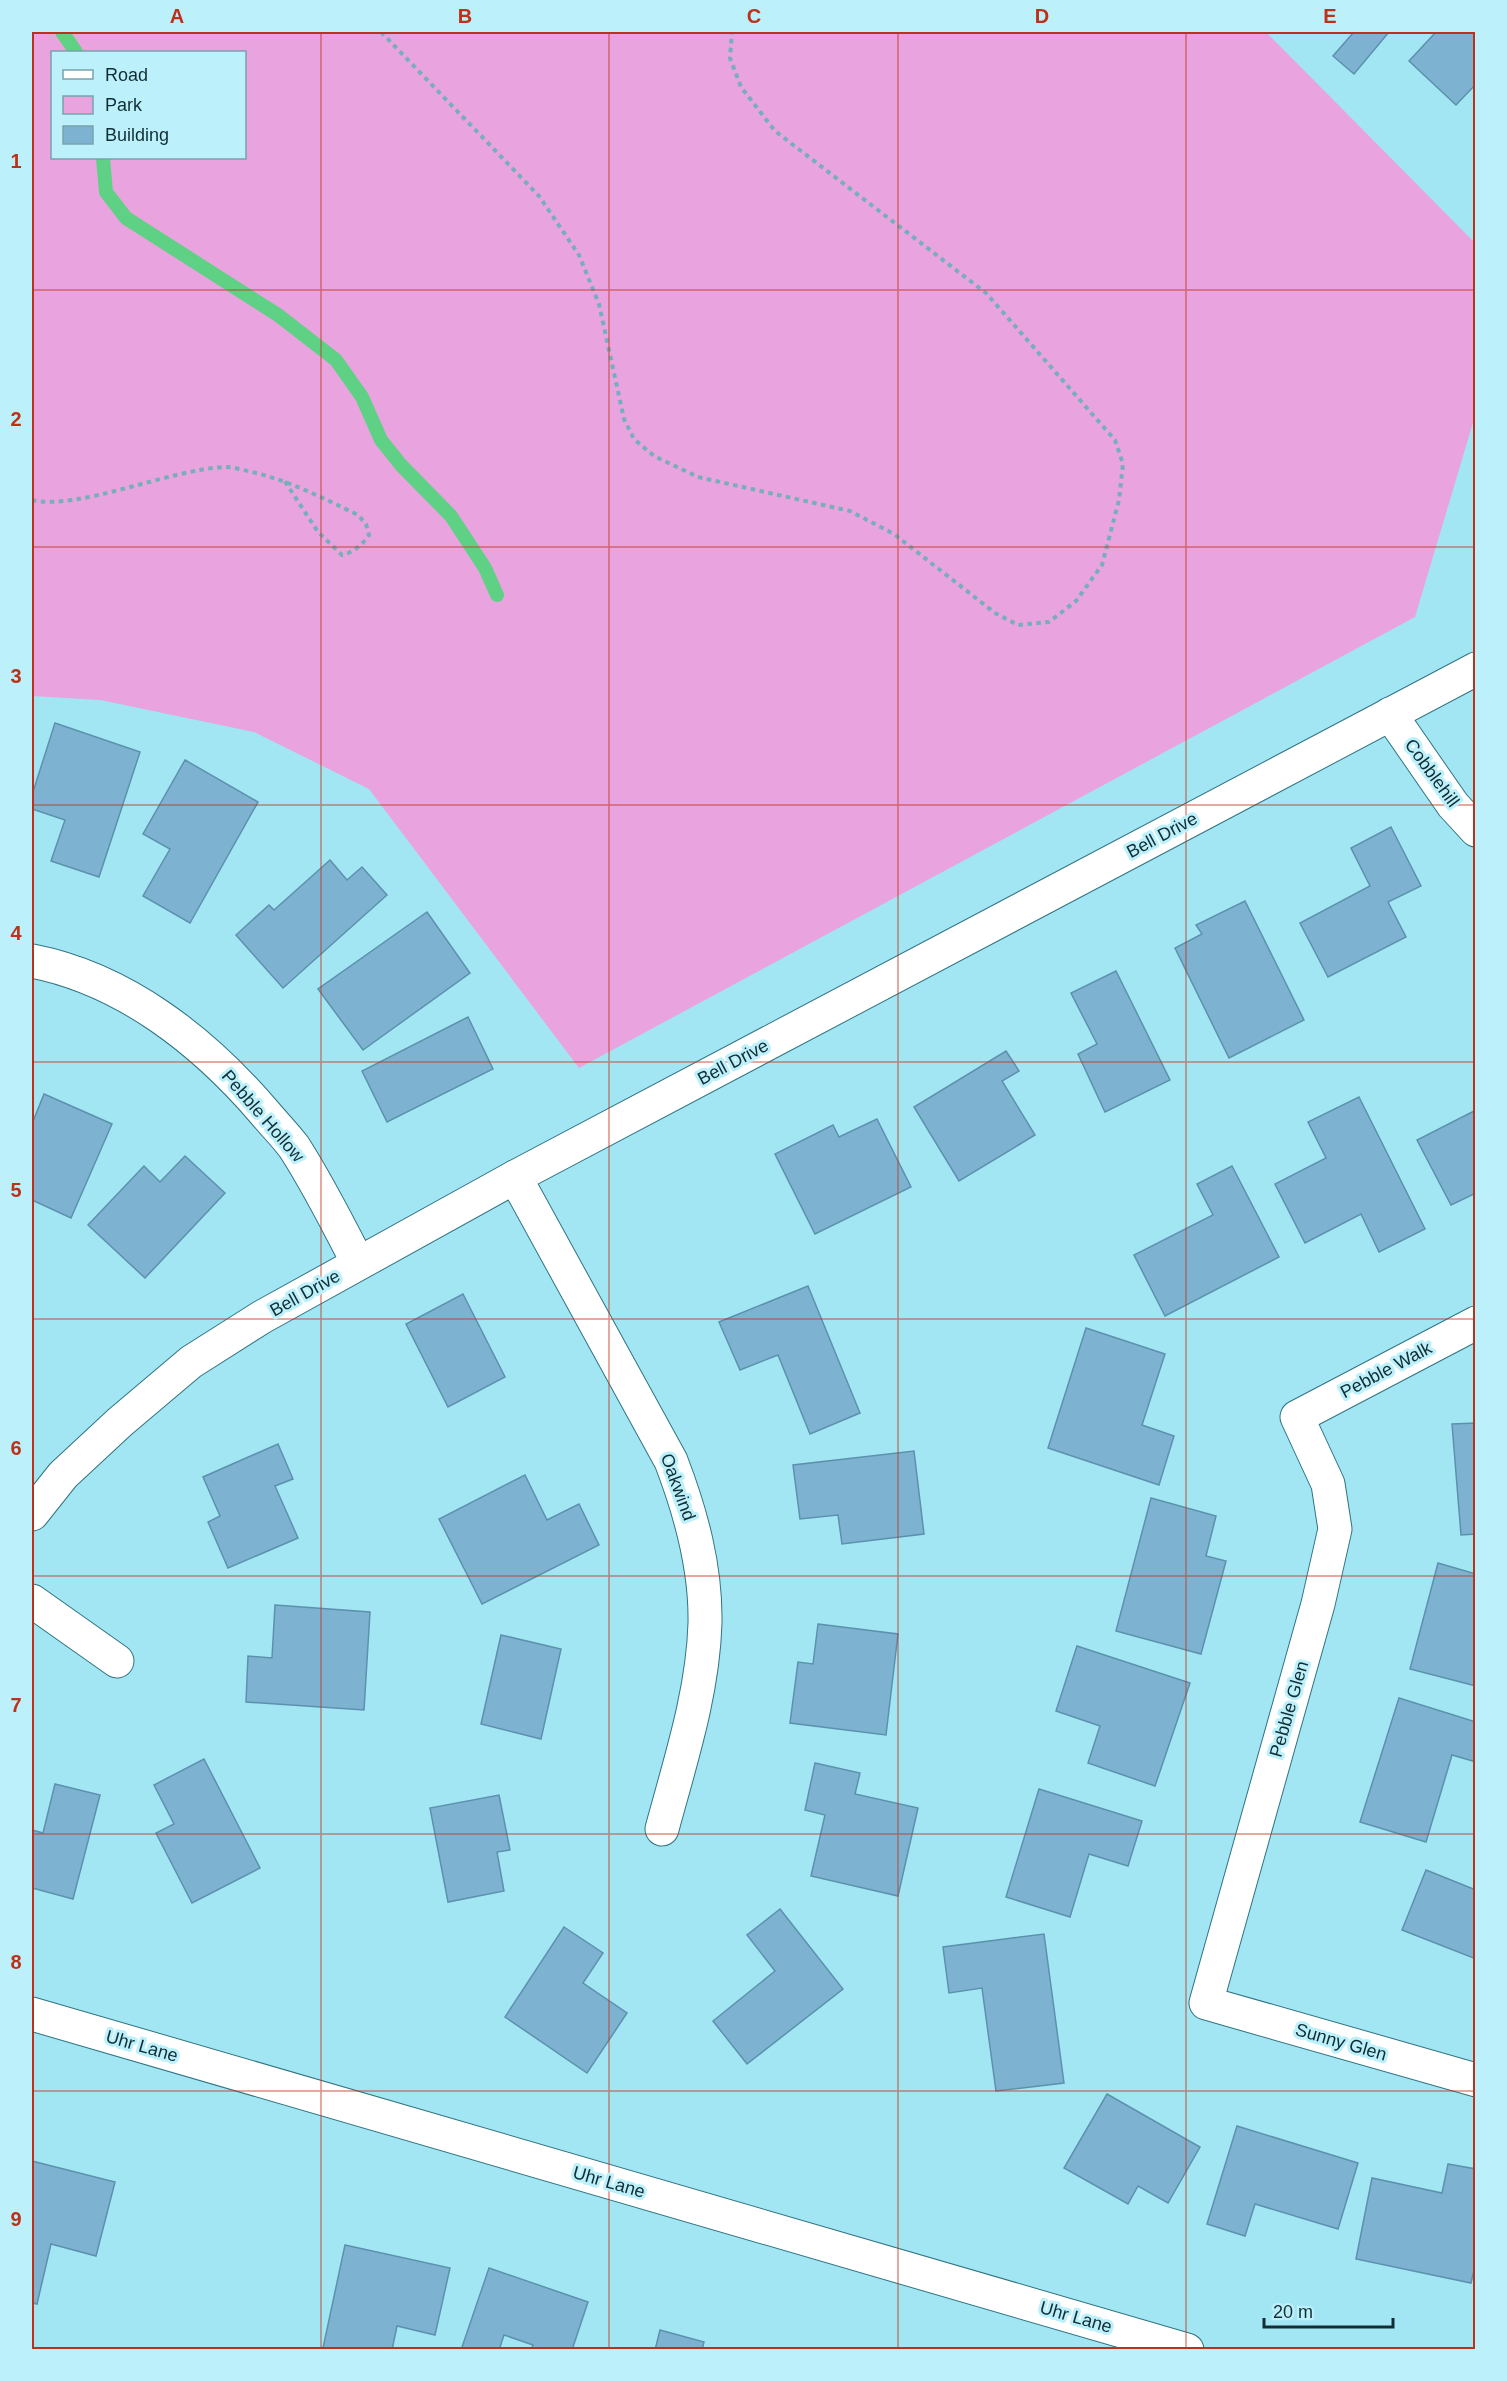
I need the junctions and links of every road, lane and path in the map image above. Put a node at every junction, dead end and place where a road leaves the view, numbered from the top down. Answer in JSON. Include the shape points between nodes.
{"nodes":[{"id":1,"x":381,"y":32,"type":"edge"},
{"id":2,"x":732,"y":32,"type":"edge"},
{"id":3,"x":284,"y":480,"type":"junction"},
{"id":4,"x":32,"y":500,"type":"edge"},
{"id":5,"x":1476,"y":669,"type":"edge"},
{"id":6,"x":1390,"y":714,"type":"junction"},
{"id":7,"x":1476,"y":830,"type":"edge"},
{"id":8,"x":32,"y":961,"type":"edge"},
{"id":9,"x":515,"y":1178,"type":"junction"},
{"id":10,"x":358,"y":1263,"type":"junction"},
{"id":11,"x":1476,"y":1323,"type":"edge"},
{"id":12,"x":1297,"y":1417,"type":"joint"},
{"id":13,"x":32,"y":1514,"type":"edge"},
{"id":14,"x":32,"y":1601,"type":"edge"},
{"id":15,"x":117,"y":1660,"type":"dead end"},
{"id":16,"x":662,"y":1829,"type":"dead end"},
{"id":17,"x":1206,"y":2003,"type":"joint"},
{"id":18,"x":32,"y":2014,"type":"edge"},
{"id":19,"x":1476,"y":2080,"type":"edge"},
{"id":20,"x":1186,"y":2349,"type":"edge"}],
"edges":[{"from":1,"to":2,"type":"path","via":[[539,196],[579,255],[599,304],[624,419],[634,439],[654,456],[698,477],[850,511],[894,534],[995,613],[1018,625],[1049,622],[1076,601],[1101,565],[1119,500],[1123,464],[1115,440],[986,293],[775,131],[741,87],[730,58]]},
{"from":3,"to":3,"type":"path","via":[[358,515],[369,535],[351,553],[342,555],[329,545]]},
{"from":3,"to":4,"type":"path","via":[[227,467],[166,476],[82,497]]},
{"from":5,"to":6,"type":"street","name":"Bell Drive"},
{"from":6,"to":7,"type":"street","name":"Cobblehill","via":[[1453,805]]},
{"from":6,"to":9,"type":"street","name":"Bell Drive"},
{"from":8,"to":10,"type":"street","name":"Pebble Hollow","via":[[61,966],[141,1004],[178,1029],[237,1081],[292,1145],[322,1192]]},
{"from":9,"to":10,"type":"street","name":"Bell Drive"},
{"from":9,"to":16,"type":"street","name":"Oakwind","via":[[671,1461],[696,1541],[705,1623],[695,1706]]},
{"from":10,"to":13,"type":"street","name":"Bell Drive","via":[[191,1362],[63,1475]]},
{"from":11,"to":12,"type":"street","name":"Pebble Walk"},
{"from":12,"to":17,"type":"street","name":"Pebble Glen","via":[[1328,1484],[1335,1529],[1318,1604]]},
{"from":14,"to":15,"type":"street"},
{"from":17,"to":19,"type":"street","name":"Sunny Glen"},
{"from":18,"to":20,"type":"street","name":"Uhr Lane"}]}
